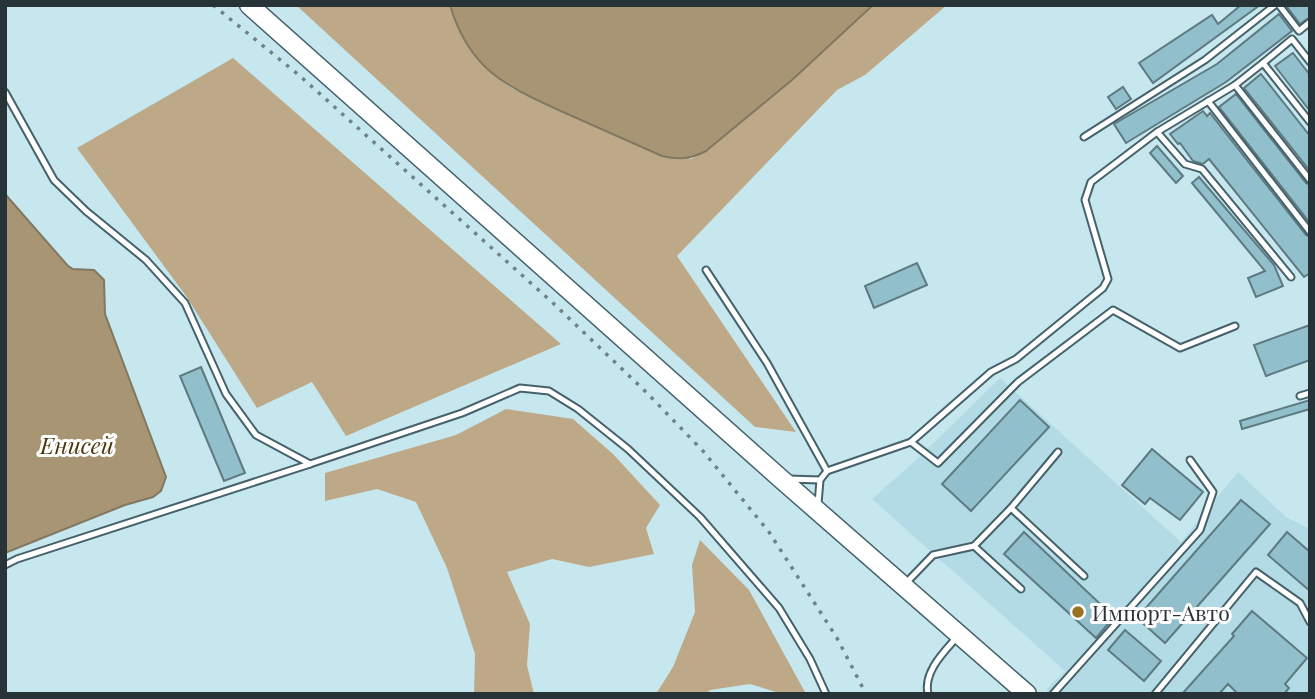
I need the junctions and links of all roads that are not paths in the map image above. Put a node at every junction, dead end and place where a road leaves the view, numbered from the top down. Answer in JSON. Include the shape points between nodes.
{"nodes":[{"id":1,"x":249,"y":5,"type":"edge"},
{"id":2,"x":1277,"y":5,"type":"edge"},
{"id":3,"x":1310,"y":22,"type":"edge"},
{"id":4,"x":1299,"y":31,"type":"junction"},
{"id":5,"x":1292,"y":39,"type":"junction"},
{"id":6,"x":1310,"y":62,"type":"edge"},
{"id":7,"x":1263,"y":63,"type":"junction"},
{"id":8,"x":1235,"y":85,"type":"junction"},
{"id":9,"x":5,"y":92,"type":"edge"},
{"id":10,"x":1208,"y":102,"type":"junction"},
{"id":11,"x":1310,"y":122,"type":"edge"},
{"id":12,"x":1157,"y":132,"type":"junction"},
{"id":13,"x":1084,"y":137,"type":"dead end"},
{"id":14,"x":1310,"y":180,"type":"edge"},
{"id":15,"x":1310,"y":232,"type":"edge"},
{"id":16,"x":706,"y":271,"type":"dead end"},
{"id":17,"x":1291,"y":277,"type":"dead end"},
{"id":18,"x":1235,"y":326,"type":"dead end"},
{"id":19,"x":1310,"y":393,"type":"edge"},
{"id":20,"x":1300,"y":396,"type":"dead end"},
{"id":21,"x":911,"y":442,"type":"junction"},
{"id":22,"x":1058,"y":452,"type":"dead end"},
{"id":23,"x":1190,"y":460,"type":"dead end"},
{"id":24,"x":310,"y":464,"type":"junction"},
{"id":25,"x":827,"y":471,"type":"junction"},
{"id":26,"x":780,"y":478,"type":"junction"},
{"id":27,"x":820,"y":480,"type":"junction"},
{"id":28,"x":1011,"y":508,"type":"junction"},
{"id":29,"x":817,"y":511,"type":"junction"},
{"id":30,"x":974,"y":546,"type":"junction"},
{"id":31,"x":5,"y":565,"type":"edge"},
{"id":32,"x":1084,"y":576,"type":"dead end"},
{"id":33,"x":903,"y":587,"type":"junction"},
{"id":34,"x":1021,"y":589,"type":"dead end"},
{"id":35,"x":1310,"y":622,"type":"edge"},
{"id":36,"x":959,"y":634,"type":"junction"},
{"id":37,"x":826,"y":694,"type":"edge"},
{"id":38,"x":928,"y":694,"type":"edge"},
{"id":39,"x":1027,"y":694,"type":"edge"},
{"id":40,"x":1053,"y":694,"type":"edge"},
{"id":41,"x":1154,"y":694,"type":"edge"}],
"edges":[{"from":1,"to":26,"type":"main road"},
{"from":2,"to":4,"type":"lane"},
{"from":2,"to":13,"type":"lane","via":[[1205,60]]},
{"from":3,"to":4,"type":"lane"},
{"from":4,"to":5,"type":"lane"},
{"from":5,"to":6,"type":"lane"},
{"from":5,"to":7,"type":"lane"},
{"from":7,"to":8,"type":"lane"},
{"from":7,"to":11,"type":"lane"},
{"from":8,"to":10,"type":"lane"},
{"from":8,"to":14,"type":"lane"},
{"from":9,"to":24,"type":"lane","via":[[54,180],[146,260],[184,303],[226,394],[256,435]]},
{"from":10,"to":12,"type":"lane"},
{"from":10,"to":15,"type":"lane"},
{"from":12,"to":17,"type":"lane","via":[[1185,164],[1202,169]]},
{"from":12,"to":21,"type":"lane","via":[[1091,183],[1085,200],[1108,279],[1103,288],[1016,359],[991,372]]},
{"from":16,"to":25,"type":"lane","via":[[767,363]]},
{"from":18,"to":21,"type":"lane","via":[[1180,348],[1113,310],[1018,382],[938,463]]},
{"from":19,"to":20,"type":"lane"},
{"from":21,"to":25,"type":"lane"},
{"from":22,"to":28,"type":"lane"},
{"from":23,"to":40,"type":"lane","via":[[1213,492],[1200,530]]},
{"from":24,"to":31,"type":"lane"},
{"from":24,"to":37,"type":"lane","via":[[462,413],[520,388],[549,391],[628,449],[700,517],[779,608]]},
{"from":25,"to":27,"type":"lane"},
{"from":26,"to":27,"type":"lane"},
{"from":26,"to":29,"type":"main road"},
{"from":27,"to":29,"type":"lane"},
{"from":28,"to":30,"type":"lane"},
{"from":28,"to":32,"type":"lane"},
{"from":29,"to":33,"type":"main road"},
{"from":30,"to":33,"type":"lane","via":[[933,555]]},
{"from":30,"to":34,"type":"lane"},
{"from":33,"to":36,"type":"main road"},
{"from":35,"to":41,"type":"lane","via":[[1300,603],[1256,572]]},
{"from":36,"to":38,"type":"lane","via":[[937,661],[926,687]]},
{"from":36,"to":39,"type":"main road"}]}
